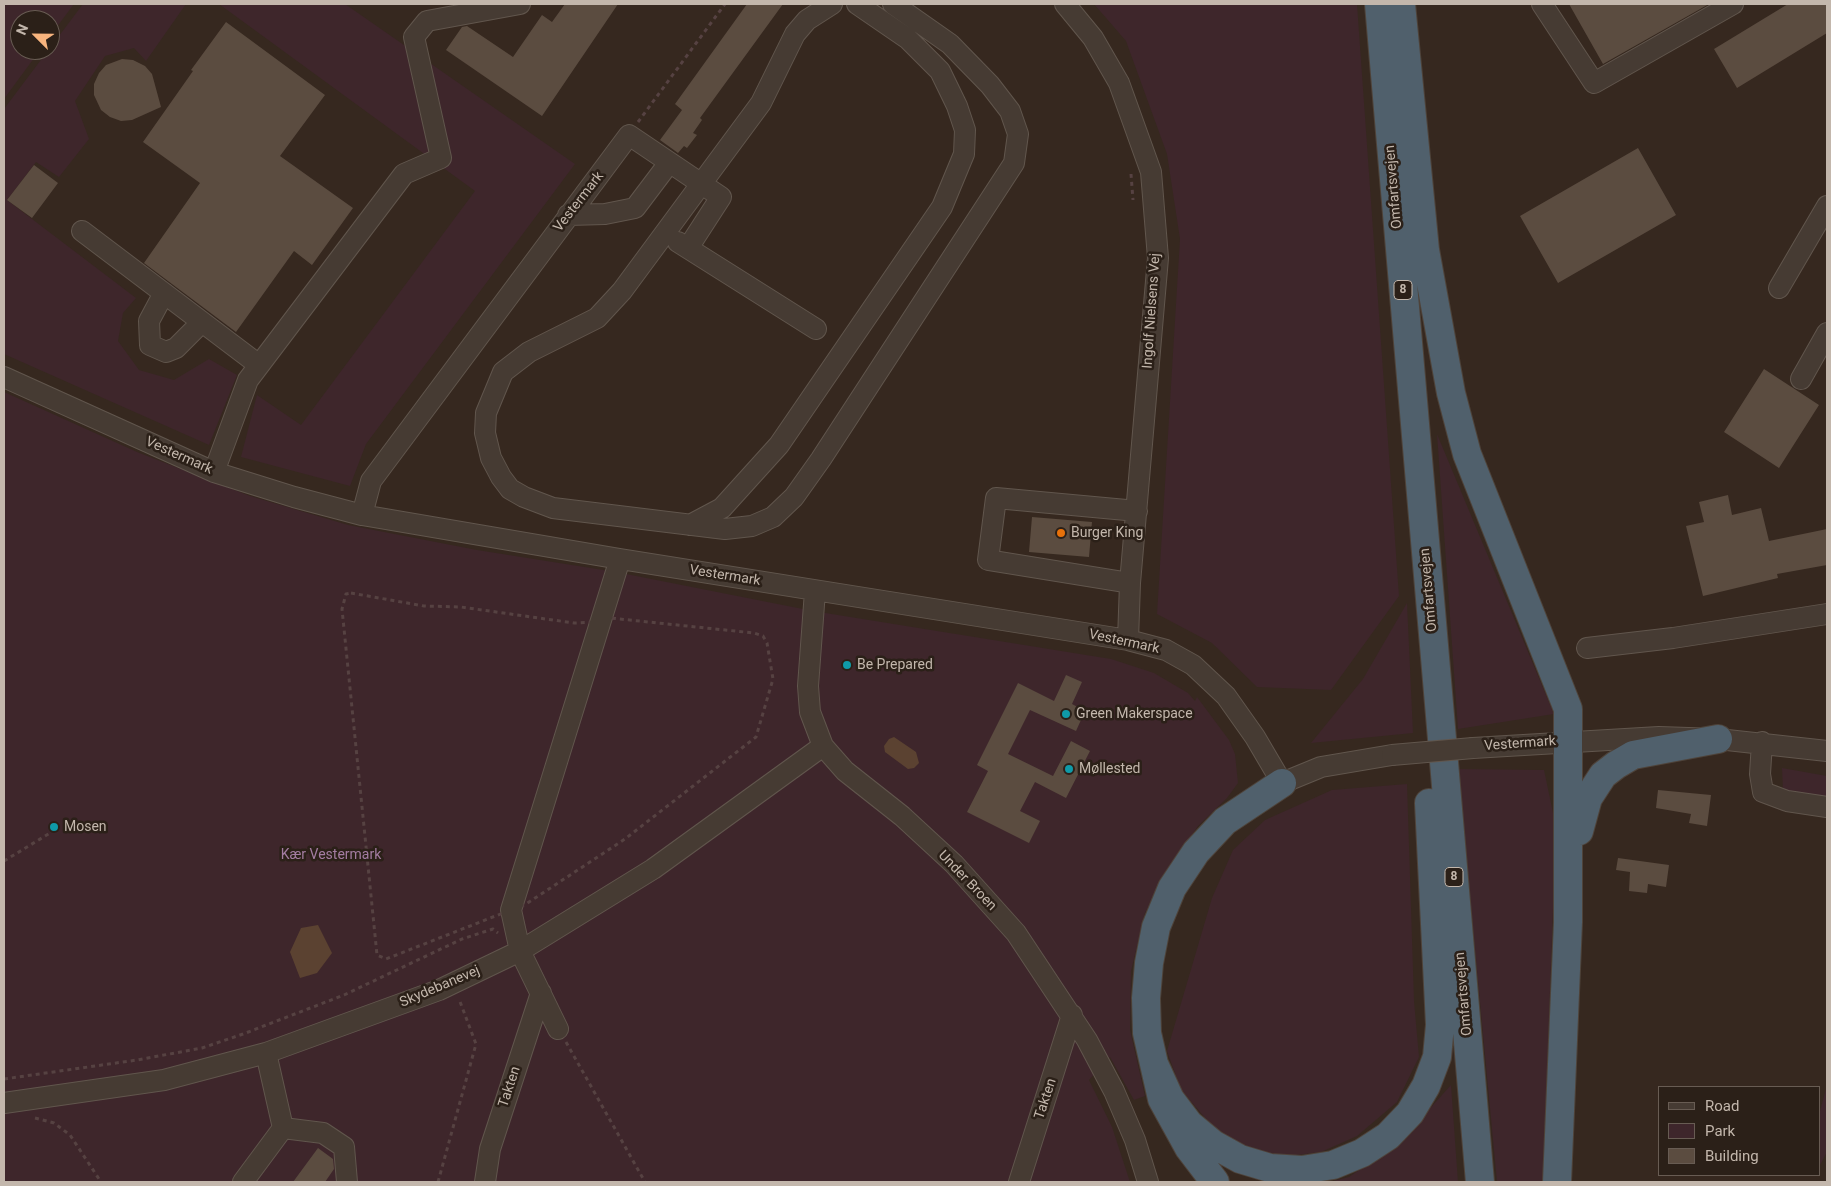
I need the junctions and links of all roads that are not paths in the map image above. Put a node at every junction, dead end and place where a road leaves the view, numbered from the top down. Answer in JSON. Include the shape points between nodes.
{"nodes":[{"id":1,"x":520,"y":4,"type":"edge"},
{"id":2,"x":832,"y":4,"type":"edge"},
{"id":3,"x":857,"y":4,"type":"edge"},
{"id":4,"x":893,"y":4,"type":"edge"},
{"id":5,"x":1065,"y":4,"type":"edge"},
{"id":6,"x":1379,"y":4,"type":"edge"},
{"id":7,"x":1401,"y":4,"type":"edge"},
{"id":8,"x":1542,"y":4,"type":"edge"},
{"id":9,"x":1733,"y":4,"type":"edge"},
{"id":10,"x":669,"y":163,"type":"junction"},
{"id":11,"x":701,"y":185,"type":"junction"},
{"id":12,"x":1827,"y":206,"type":"edge"},
{"id":13,"x":568,"y":215,"type":"junction"},
{"id":14,"x":82,"y":231,"type":"dead end"},
{"id":15,"x":664,"y":232,"type":"junction"},
{"id":16,"x":688,"y":248,"type":"junction"},
{"id":17,"x":1778,"y":288,"type":"dead end"},
{"id":18,"x":164,"y":294,"type":"junction"},
{"id":19,"x":202,"y":322,"type":"junction"},
{"id":20,"x":816,"y":329,"type":"dead end"},
{"id":21,"x":1827,"y":333,"type":"edge"},
{"id":22,"x":259,"y":365,"type":"junction"},
{"id":23,"x":4,"y":377,"type":"edge"},
{"id":24,"x":1801,"y":378,"type":"dead end"},
{"id":25,"x":214,"y":472,"type":"junction"},
{"id":26,"x":1137,"y":511,"type":"junction"},
{"id":27,"x":362,"y":515,"type":"junction"},
{"id":28,"x":690,"y":525,"type":"junction"},
{"id":29,"x":620,"y":559,"type":"junction"},
{"id":30,"x":1428,"y":577,"type":"junction"},
{"id":31,"x":1130,"y":583,"type":"junction"},
{"id":32,"x":814,"y":591,"type":"junction"},
{"id":33,"x":1827,"y":614,"type":"edge"},
{"id":34,"x":1128,"y":640,"type":"junction"},
{"id":35,"x":1587,"y":648,"type":"dead end"},
{"id":36,"x":1718,"y":739,"type":"junction"},
{"id":37,"x":1570,"y":741,"type":"junction"},
{"id":38,"x":1762,"y":742,"type":"junction"},
{"id":39,"x":823,"y":746,"type":"junction"},
{"id":40,"x":1827,"y":751,"type":"edge"},
{"id":41,"x":1282,"y":783,"type":"junction"},
{"id":42,"x":1827,"y":807,"type":"edge"},
{"id":43,"x":1568,"y":922,"type":"junction"},
{"id":44,"x":520,"y":951,"type":"junction"},
{"id":45,"x":541,"y":993,"type":"junction"},
{"id":46,"x":1072,"y":1015,"type":"junction"},
{"id":47,"x":558,"y":1029,"type":"road end"},
{"id":48,"x":266,"y":1053,"type":"junction"},
{"id":49,"x":1155,"y":1066,"type":"junction"},
{"id":50,"x":4,"y":1103,"type":"edge"},
{"id":51,"x":283,"y":1128,"type":"junction"},
{"id":52,"x":1480,"y":1180,"type":"edge"},
{"id":53,"x":243,"y":1182,"type":"edge"},
{"id":54,"x":347,"y":1182,"type":"edge"},
{"id":55,"x":485,"y":1182,"type":"edge"},
{"id":56,"x":1019,"y":1182,"type":"edge"},
{"id":57,"x":1148,"y":1182,"type":"edge"},
{"id":58,"x":1215,"y":1182,"type":"edge"},
{"id":59,"x":1557,"y":1182,"type":"edge"}],
"edges":[{"from":1,"to":22,"type":"street","via":[[426,21],[414,37],[441,158],[404,174]]},
{"from":2,"to":11,"type":"street","via":[[807,20],[795,34],[761,103]]},
{"from":3,"to":28,"type":"street","via":[[908,39],[940,71],[966,130],[964,154],[942,207],[778,445],[722,508]]},
{"from":4,"to":28,"type":"street","via":[[950,44],[1005,104],[1018,134],[1014,163],[794,497],[773,517],[752,526],[725,529]]},
{"from":5,"to":26,"type":"street","name":"Ingolf Nielsens Vej","via":[[1093,38],[1120,83],[1152,172],[1158,258]]},
{"from":6,"to":30,"type":"highway","name":"Omfartsvejen","number":"8"},
{"from":7,"to":37,"type":"highway","via":[[1425,250],[1451,393],[1468,454],[1568,709]]},
{"from":8,"to":9,"type":"street","via":[[1594,83]]},
{"from":10,"to":11,"type":"street"},
{"from":10,"to":13,"type":"street","via":[[635,208],[605,214]]},
{"from":10,"to":13,"type":"street","name":"Vestermark","via":[[629,135]]},
{"from":11,"to":15,"type":"street"},
{"from":11,"to":16,"type":"street","via":[[721,197]]},
{"from":12,"to":17,"type":"street"},
{"from":13,"to":27,"type":"street","name":"Vestermark","via":[[371,481]]},
{"from":14,"to":18,"type":"street"},
{"from":15,"to":16,"type":"street"},
{"from":15,"to":28,"type":"street","via":[[622,291],[597,318],[529,352],[503,372],[486,413],[485,433],[490,458],[501,477],[524,497],[553,508]]},
{"from":16,"to":20,"type":"street"},
{"from":18,"to":19,"type":"street"},
{"from":18,"to":19,"type":"street","via":[[149,321],[150,345],[166,352],[176,348]]},
{"from":19,"to":22,"type":"street"},
{"from":21,"to":24,"type":"street"},
{"from":22,"to":25,"type":"street","via":[[248,380]]},
{"from":23,"to":25,"type":"street","name":"Vestermark"},
{"from":25,"to":27,"type":"street","name":"Vestermark"},
{"from":26,"to":31,"type":"street","name":"Ingolf Nielsens Vej"},
{"from":26,"to":31,"type":"street","via":[[996,498],[988,560]]},
{"from":27,"to":29,"type":"street","name":"Vestermark"},
{"from":29,"to":32,"type":"street","name":"Vestermark"},
{"from":29,"to":44,"type":"street","via":[[511,910]]},
{"from":30,"to":49,"type":"highway","via":[[1425,716],[1440,1025],[1436,1056],[1426,1086],[1405,1119],[1362,1154],[1333,1165],[1302,1170],[1270,1168],[1226,1152],[1189,1124],[1170,1099]]},
{"from":30,"to":52,"type":"highway","name":"Omfartsvejen","number":"8"},
{"from":31,"to":34,"type":"street","name":"Ingolf Nielsens Vej"},
{"from":32,"to":34,"type":"street","name":"Vestermark"},
{"from":32,"to":39,"type":"street","name":"Under Broen","via":[[808,686],[810,712]]},
{"from":33,"to":35,"type":"street"},
{"from":34,"to":41,"type":"street","name":"Vestermark","via":[[1166,650],[1193,665],[1226,696]]},
{"from":36,"to":37,"type":"street","name":"Vestermark","via":[[1660,737]]},
{"from":36,"to":38,"type":"street","name":"Vestermark"},
{"from":36,"to":43,"type":"highway","via":[[1633,755],[1603,775],[1588,798],[1580,822]]},
{"from":37,"to":41,"type":"street","name":"Vestermark","bridge":true,"via":[[1392,755],[1321,767]]},
{"from":37,"to":43,"type":"highway"},
{"from":38,"to":40,"type":"street","name":"Vestermark"},
{"from":38,"to":42,"type":"street","via":[[1760,774],[1763,792],[1787,801]]},
{"from":39,"to":44,"type":"street","name":"Skydebanevej","via":[[653,869]]},
{"from":39,"to":46,"type":"street","name":"Under Broen","via":[[845,771],[902,816],[960,871],[1016,933]]},
{"from":41,"to":49,"type":"highway","via":[[1225,821],[1196,852],[1172,888],[1156,927],[1148,963],[1147,1033]]},
{"from":43,"to":59,"type":"highway"},
{"from":44,"to":45,"type":"street"},
{"from":44,"to":48,"type":"street","name":"Skydebanevej","via":[[453,984]]},
{"from":45,"to":47,"type":"street"},
{"from":45,"to":55,"type":"street","name":"Takten","via":[[490,1148]]},
{"from":46,"to":56,"type":"street","name":"Takten"},
{"from":46,"to":57,"type":"street","name":"Under Broen","via":[[1114,1091],[1135,1140]]},
{"from":48,"to":50,"type":"street","name":"Skydebanevej","via":[[164,1080]]},
{"from":48,"to":51,"type":"street"},
{"from":49,"to":58,"type":"highway","via":[[1162,1099],[1172,1120]]},
{"from":51,"to":53,"type":"street"},
{"from":51,"to":54,"type":"street","via":[[323,1133],[344,1147]]}]}
